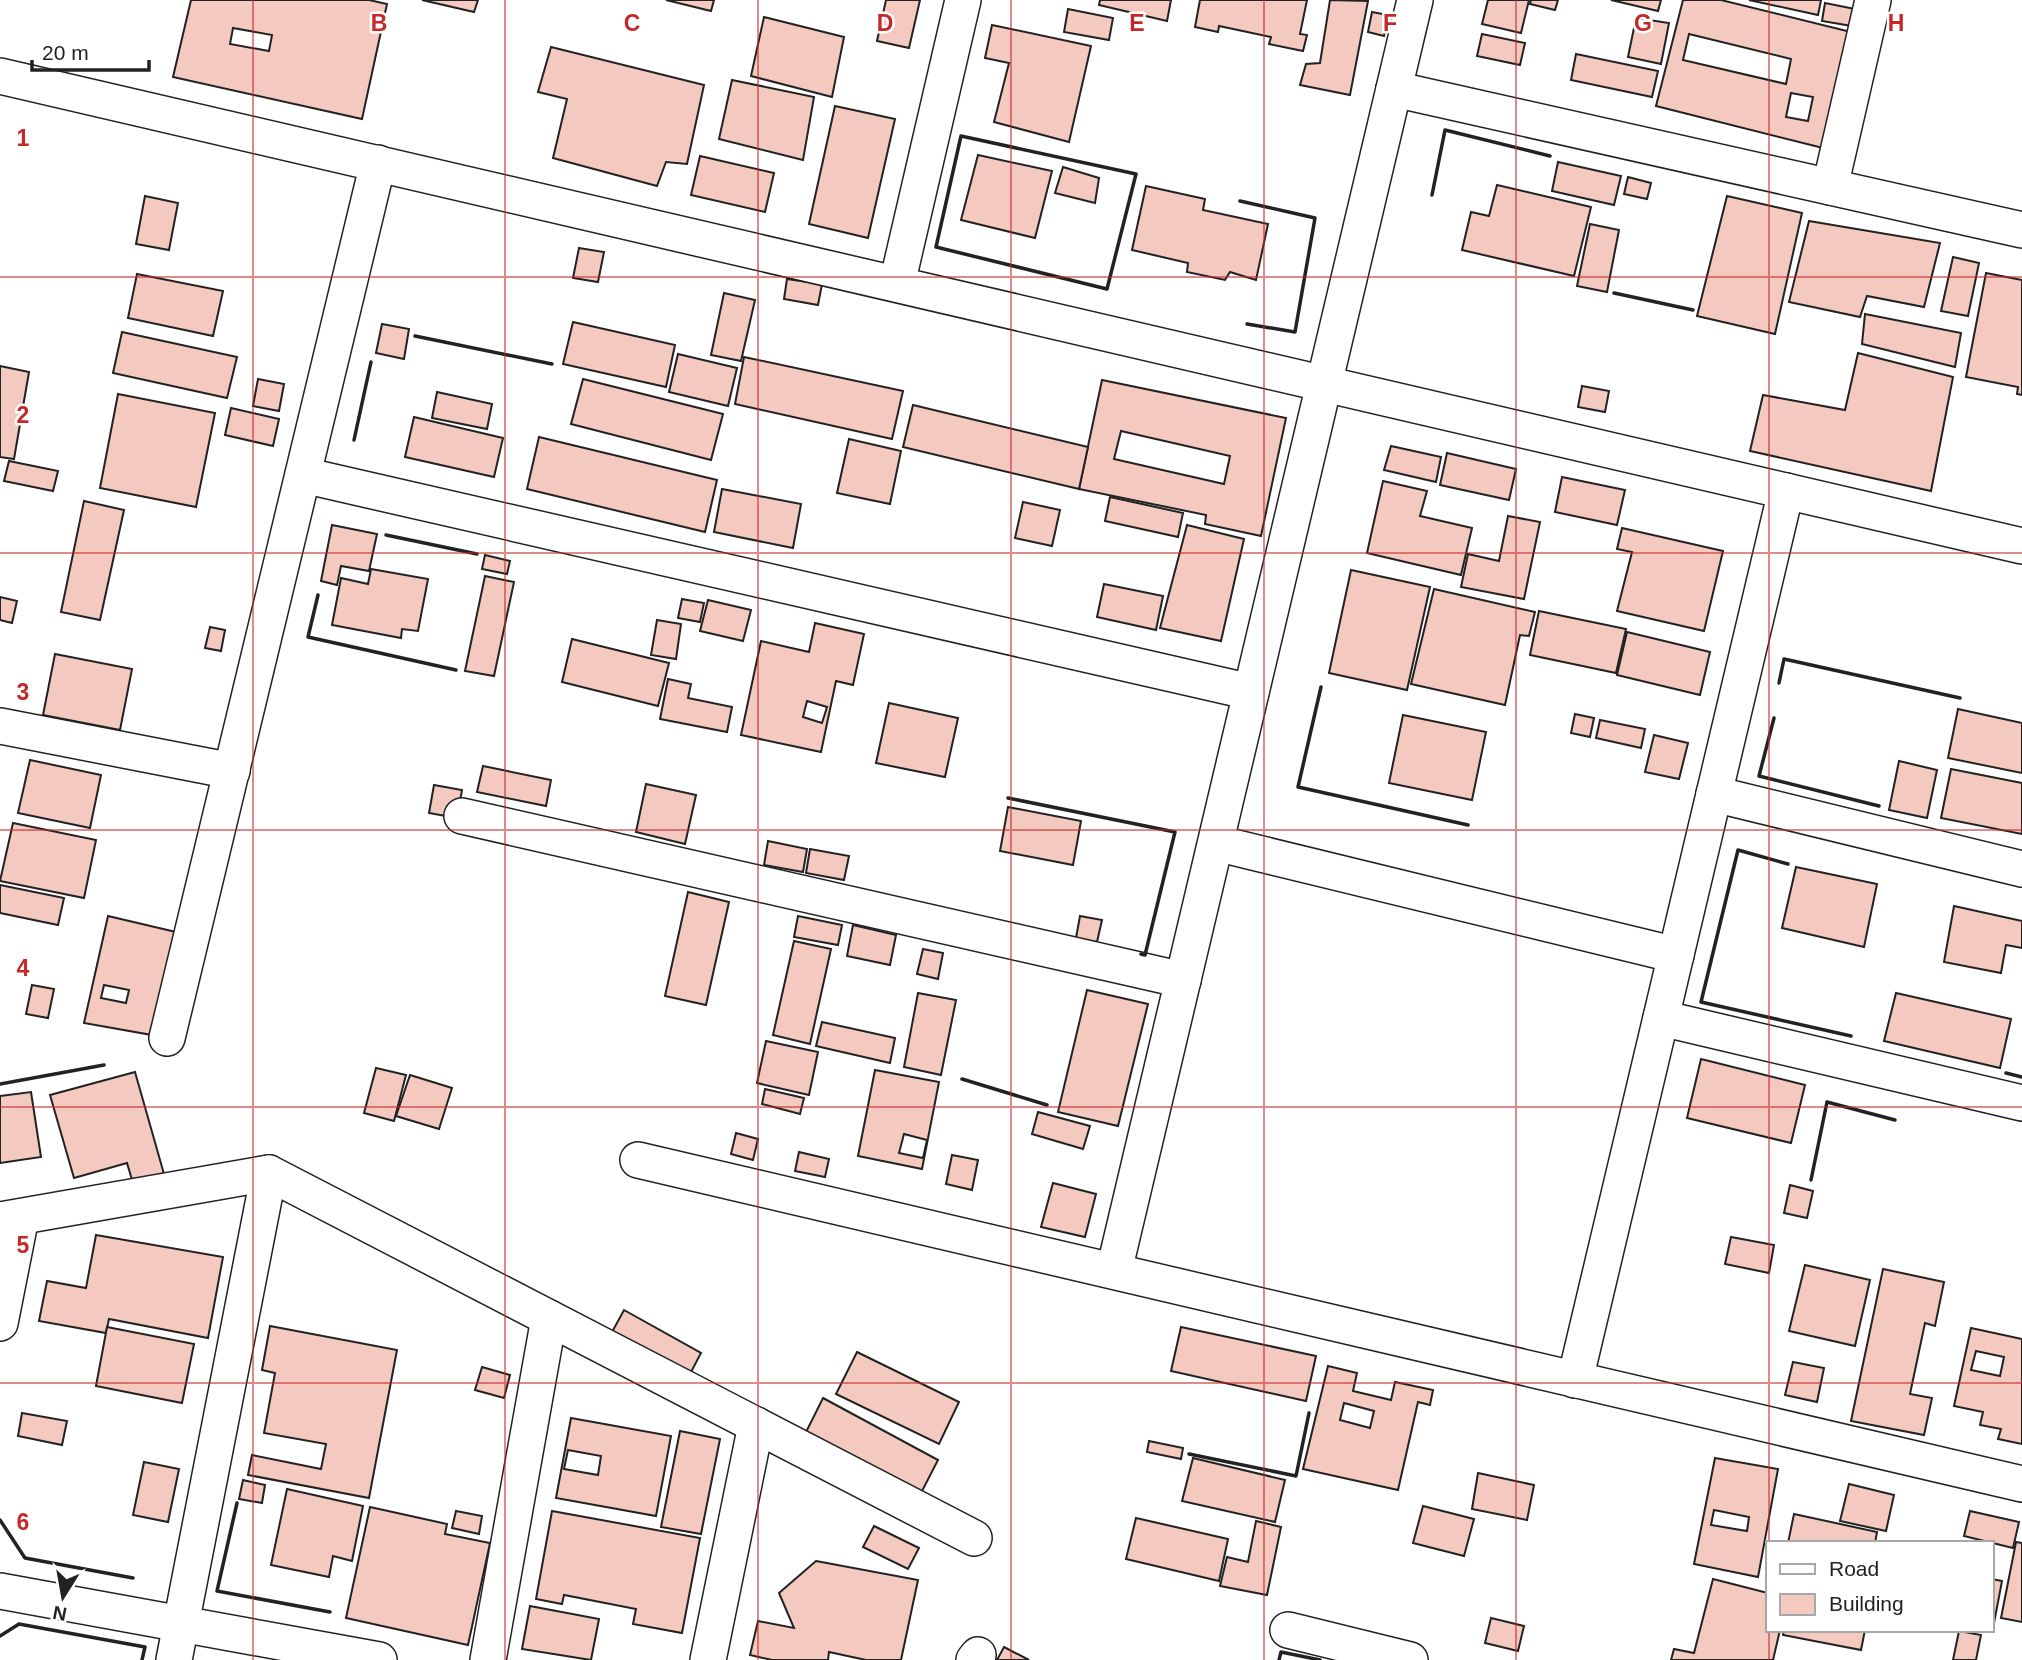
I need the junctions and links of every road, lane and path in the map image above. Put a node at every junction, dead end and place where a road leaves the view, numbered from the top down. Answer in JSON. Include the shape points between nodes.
{"nodes":[{"id":1,"x":963,"y":0,"type":"edge"},
{"id":2,"x":1415,"y":0,"type":"edge"},
{"id":3,"x":1873,"y":0,"type":"edge"},
{"id":4,"x":0,"y":76,"type":"edge"},
{"id":5,"x":1394,"y":89,"type":"junction"},
{"id":6,"x":378,"y":163,"type":"junction"},
{"id":7,"x":1830,"y":187,"type":"junction"},
{"id":8,"x":2022,"y":230,"type":"edge"},
{"id":9,"x":897,"y":284,"type":"junction"},
{"id":10,"x":1325,"y":383,"type":"junction"},
{"id":11,"x":303,"y":475,"type":"junction"},
{"id":12,"x":1786,"y":491,"type":"junction"},
{"id":13,"x":2022,"y":546,"type":"edge"},
{"id":14,"x":1251,"y":692,"type":"junction"},
{"id":15,"x":0,"y":726,"type":"edge"},
{"id":16,"x":232,"y":771,"type":"junction"},
{"id":17,"x":1714,"y":794,"type":"junction"},
{"id":18,"x":463,"y":816,"type":"dead end"},
{"id":19,"x":1216,"y":843,"type":"junction"},
{"id":20,"x":2022,"y":869,"type":"edge"},
{"id":21,"x":1676,"y":955,"type":"junction"},
{"id":22,"x":1183,"y":980,"type":"junction"},
{"id":23,"x":1661,"y":1018,"type":"junction"},
{"id":24,"x":167,"y":1038,"type":"dead end"},
{"id":25,"x":2022,"y":1103,"type":"edge"},
{"id":26,"x":638,"y":1160,"type":"dead end"},
{"id":27,"x":269,"y":1173,"type":"junction"},
{"id":28,"x":10,"y":1218,"type":"edge"},
{"id":29,"x":1114,"y":1271,"type":"junction"},
{"id":30,"x":549,"y":1318,"type":"junction"},
{"id":31,"x":0,"y":1323,"type":"edge"},
{"id":32,"x":1575,"y":1380,"type":"junction"},
{"id":33,"x":756,"y":1425,"type":"junction"},
{"id":34,"x":2022,"y":1484,"type":"edge"},
{"id":35,"x":974,"y":1538,"type":"dead end"},
{"id":36,"x":0,"y":1591,"type":"edge"},
{"id":37,"x":181,"y":1624,"type":"junction"},
{"id":38,"x":1288,"y":1630,"type":"dead end"},
{"id":39,"x":174,"y":1660,"type":"edge"},
{"id":40,"x":379,"y":1660,"type":"edge"},
{"id":41,"x":488,"y":1660,"type":"edge"},
{"id":42,"x":708,"y":1660,"type":"edge"},
{"id":43,"x":1410,"y":1660,"type":"edge"}],
"edges":[{"from":1,"to":9,"type":"street"},
{"from":2,"to":5,"type":"street"},
{"from":3,"to":7,"type":"street"},
{"from":4,"to":6,"type":"street"},
{"from":5,"to":7,"type":"street"},
{"from":5,"to":10,"type":"street"},
{"from":6,"to":9,"type":"street"},
{"from":6,"to":11,"type":"street"},
{"from":7,"to":8,"type":"street"},
{"from":9,"to":10,"type":"street"},
{"from":10,"to":12,"type":"street"},
{"from":10,"to":14,"type":"street"},
{"from":11,"to":14,"type":"street"},
{"from":11,"to":16,"type":"street"},
{"from":12,"to":13,"type":"street"},
{"from":12,"to":17,"type":"street"},
{"from":14,"to":19,"type":"street"},
{"from":15,"to":16,"type":"street"},
{"from":16,"to":24,"type":"street"},
{"from":17,"to":20,"type":"street"},
{"from":17,"to":21,"type":"street"},
{"from":18,"to":22,"type":"street"},
{"from":19,"to":21,"type":"street"},
{"from":19,"to":22,"type":"street"},
{"from":21,"to":23,"type":"street"},
{"from":22,"to":29,"type":"street"},
{"from":23,"to":25,"type":"street"},
{"from":23,"to":32,"type":"street"},
{"from":26,"to":29,"type":"street"},
{"from":27,"to":28,"type":"street"},
{"from":27,"to":30,"type":"street"},
{"from":27,"to":37,"type":"street"},
{"from":28,"to":31,"type":"street"},
{"from":29,"to":32,"type":"street"},
{"from":30,"to":33,"type":"street"},
{"from":30,"to":41,"type":"street"},
{"from":32,"to":34,"type":"street"},
{"from":33,"to":35,"type":"street"},
{"from":33,"to":42,"type":"street"},
{"from":36,"to":37,"type":"street"},
{"from":37,"to":39,"type":"street"},
{"from":37,"to":40,"type":"street"},
{"from":38,"to":43,"type":"street"}]}
